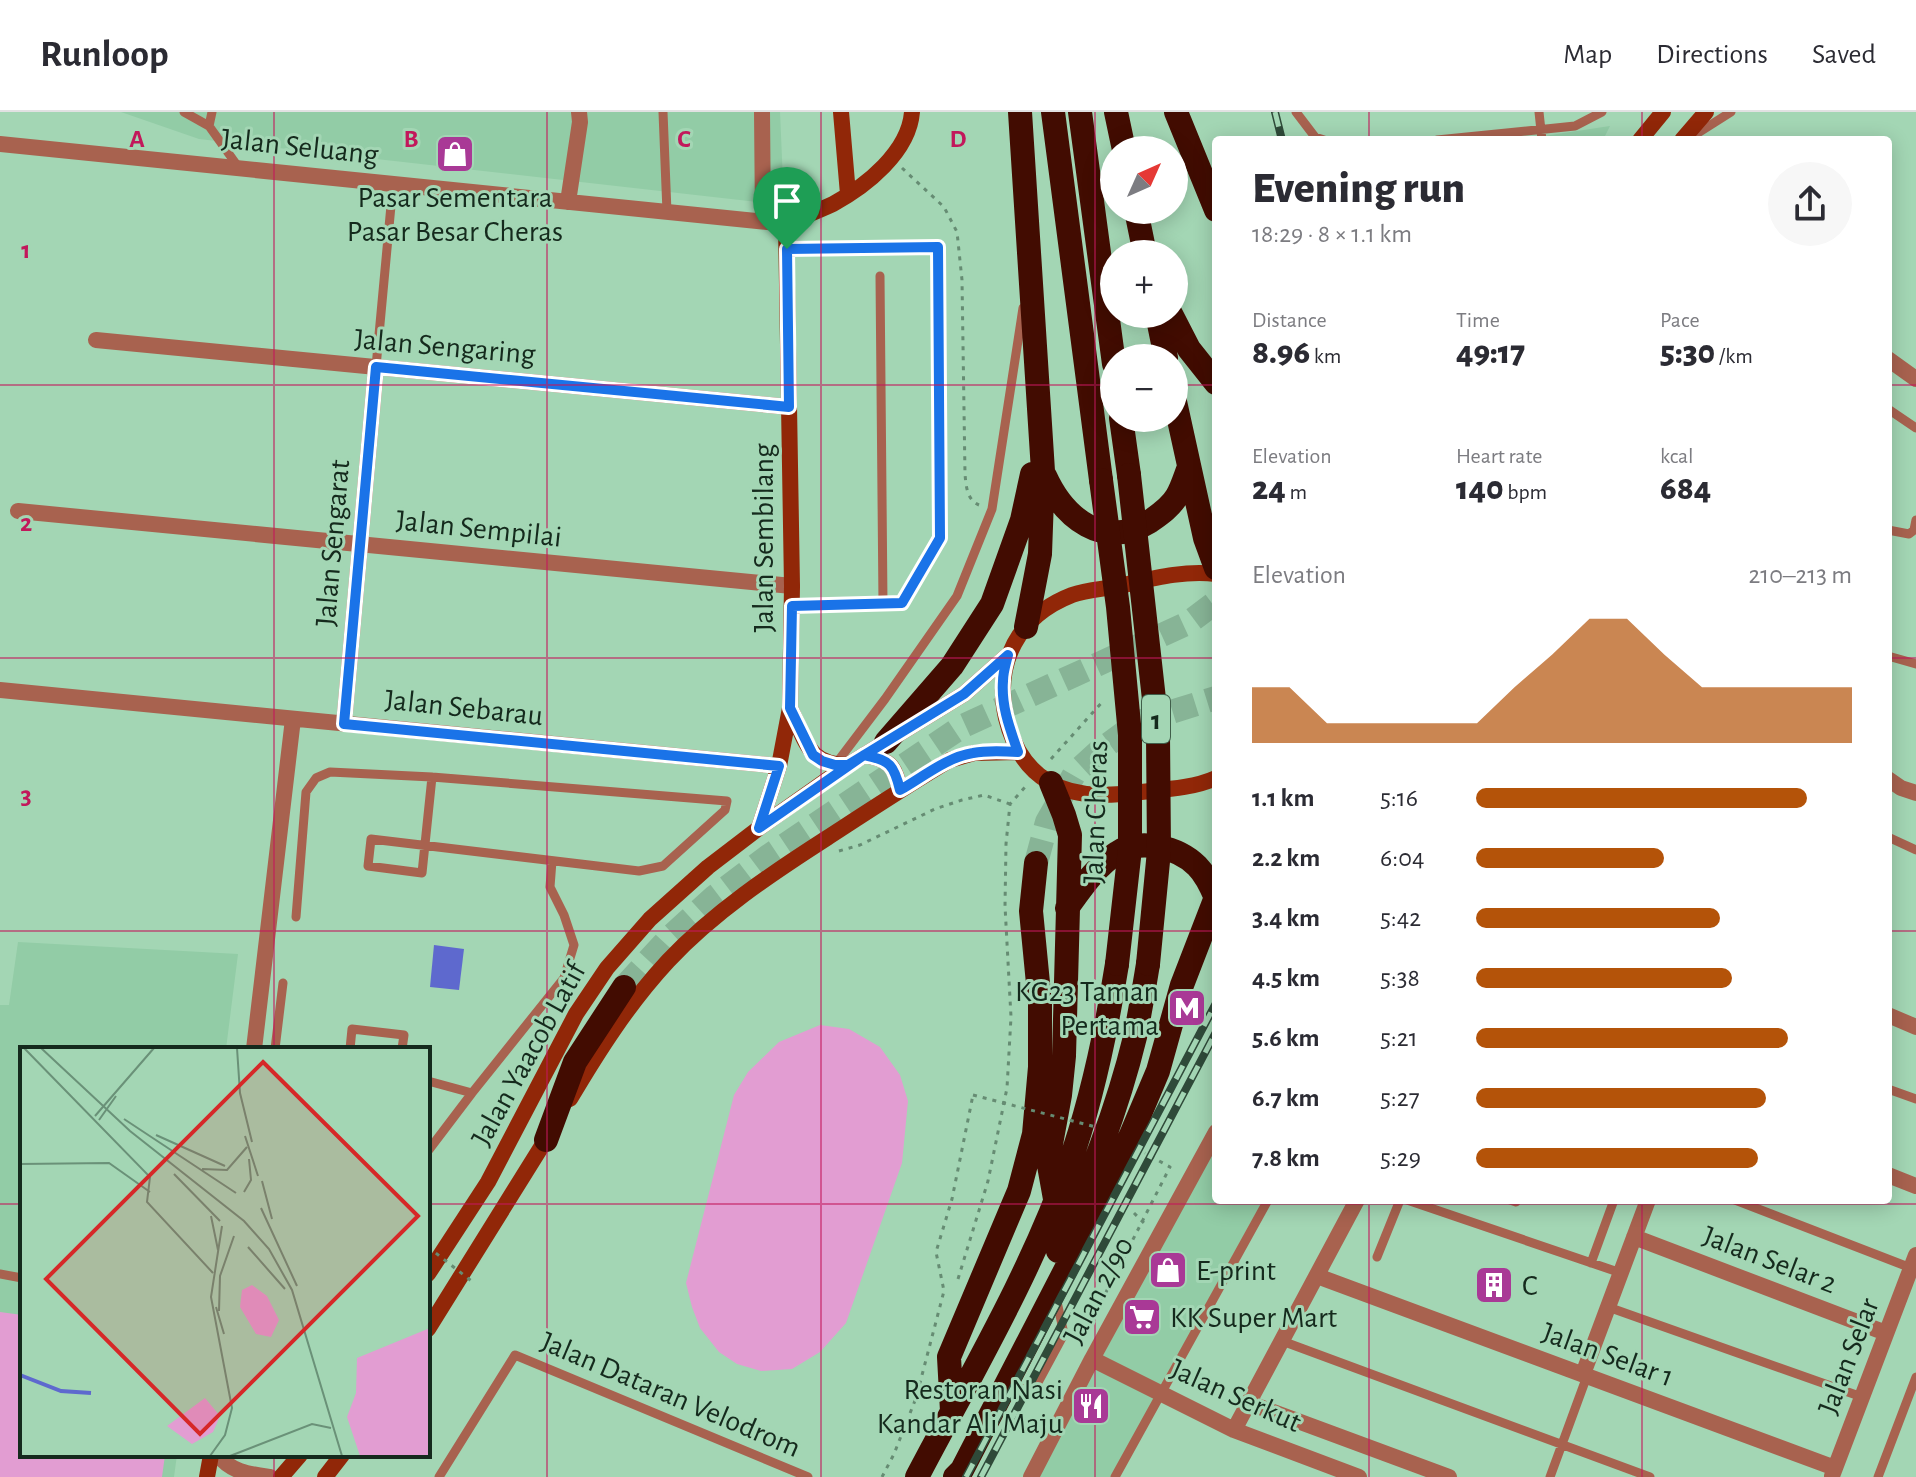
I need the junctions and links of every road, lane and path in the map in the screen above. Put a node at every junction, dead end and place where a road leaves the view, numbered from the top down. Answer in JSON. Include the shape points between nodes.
{"nodes":[{"id":1,"x":184,"y":112,"type":"edge"},
{"id":2,"x":212,"y":112,"type":"edge"},
{"id":3,"x":579,"y":112,"type":"edge"},
{"id":4,"x":663,"y":112,"type":"edge"},
{"id":5,"x":762,"y":112,"type":"edge"},
{"id":6,"x":841,"y":112,"type":"edge"},
{"id":7,"x":912,"y":112,"type":"edge"},
{"id":8,"x":1020,"y":112,"type":"edge"},
{"id":9,"x":1053,"y":112,"type":"edge"},
{"id":10,"x":1080,"y":112,"type":"edge"},
{"id":11,"x":1116,"y":112,"type":"edge"},
{"id":12,"x":1176,"y":112,"type":"edge"},
{"id":13,"x":1296,"y":112,"type":"edge"},
{"id":14,"x":1539,"y":112,"type":"edge"},
{"id":15,"x":1602,"y":112,"type":"edge"},
{"id":16,"x":1663,"y":112,"type":"edge"},
{"id":17,"x":1706,"y":112,"type":"edge"},
{"id":18,"x":1731,"y":112,"type":"edge"},
{"id":19,"x":209,"y":126,"type":"junction"},
{"id":20,"x":1541,"y":135,"type":"edge"},
{"id":21,"x":1121,"y":136,"type":"edge"},
{"id":22,"x":1314,"y":136,"type":"edge"},
{"id":23,"x":1520,"y":136,"type":"edge"},
{"id":24,"x":1643,"y":136,"type":"edge"},
{"id":25,"x":1687,"y":136,"type":"edge"},
{"id":26,"x":1691,"y":136,"type":"edge"},
{"id":27,"x":0,"y":144,"type":"edge"},
{"id":28,"x":891,"y":157,"type":"junction"},
{"id":29,"x":239,"y":168,"type":"junction"},
{"id":30,"x":393,"y":184,"type":"junction"},
{"id":31,"x":848,"y":194,"type":"junction"},
{"id":32,"x":1212,"y":200,"type":"edge"},
{"id":33,"x":568,"y":202,"type":"junction"},
{"id":34,"x":667,"y":212,"type":"junction"},
{"id":35,"x":763,"y":221,"type":"junction"},
{"id":36,"x":786,"y":224,"type":"junction"},
{"id":37,"x":787,"y":249,"type":"junction"},
{"id":38,"x":1030,"y":268,"type":"junction"},
{"id":39,"x":880,"y":276,"type":"dead end"},
{"id":40,"x":1178,"y":328,"type":"edge"},
{"id":41,"x":96,"y":340,"type":"dead end"},
{"id":42,"x":1111,"y":344,"type":"edge"},
{"id":43,"x":1892,"y":362,"type":"edge"},
{"id":44,"x":376,"y":367,"type":"junction"},
{"id":45,"x":1212,"y":378,"type":"edge"},
{"id":46,"x":1916,"y":379,"type":"edge"},
{"id":47,"x":789,"y":407,"type":"junction"},
{"id":48,"x":1892,"y":412,"type":"edge"},
{"id":49,"x":1041,"y":428,"type":"junction"},
{"id":50,"x":1916,"y":428,"type":"edge"},
{"id":51,"x":1123,"y":432,"type":"edge"},
{"id":52,"x":1182,"y":432,"type":"edge"},
{"id":53,"x":1189,"y":467,"type":"junction"},
{"id":54,"x":1043,"y":471,"type":"junction"},
{"id":55,"x":992,"y":509,"type":"junction"},
{"id":56,"x":18,"y":511,"type":"dead end"},
{"id":57,"x":1916,"y":520,"type":"edge"},
{"id":58,"x":1892,"y":531,"type":"edge"},
{"id":59,"x":360,"y":545,"type":"junction"},
{"id":60,"x":1212,"y":557,"type":"edge"},
{"id":61,"x":1212,"y":574,"type":"edge"},
{"id":62,"x":792,"y":586,"type":"junction"},
{"id":63,"x":883,"y":604,"type":"junction"},
{"id":64,"x":792,"y":606,"type":"junction"},
{"id":65,"x":1026,"y":627,"type":"junction"},
{"id":66,"x":1008,"y":655,"type":"junction"},
{"id":67,"x":1892,"y":657,"type":"edge"},
{"id":68,"x":1916,"y":664,"type":"edge"},
{"id":69,"x":0,"y":690,"type":"edge"},
{"id":70,"x":1104,"y":700,"type":"dead end"},
{"id":71,"x":790,"y":708,"type":"junction"},
{"id":72,"x":293,"y":719,"type":"junction"},
{"id":73,"x":344,"y":724,"type":"junction"},
{"id":74,"x":886,"y":742,"type":"junction"},
{"id":75,"x":1018,"y":752,"type":"junction"},
{"id":76,"x":864,"y":755,"type":"junction"},
{"id":77,"x":842,"y":765,"type":"junction"},
{"id":78,"x":779,"y":766,"type":"junction"},
{"id":79,"x":1051,"y":771,"type":"junction"},
{"id":80,"x":432,"y":777,"type":"junction"},
{"id":81,"x":1212,"y":779,"type":"edge"},
{"id":82,"x":1892,"y":782,"type":"edge"},
{"id":83,"x":1025,"y":787,"type":"dead end"},
{"id":84,"x":900,"y":790,"type":"junction"},
{"id":85,"x":1916,"y":793,"type":"edge"},
{"id":86,"x":1010,"y":804,"type":"junction"},
{"id":87,"x":759,"y":828,"type":"junction"},
{"id":88,"x":1892,"y":839,"type":"edge"},
{"id":89,"x":426,"y":845,"type":"junction"},
{"id":90,"x":1916,"y":850,"type":"edge"},
{"id":91,"x":833,"y":853,"type":"dead end"},
{"id":92,"x":552,"y":861,"type":"junction"},
{"id":93,"x":1036,"y":863,"type":"tunnel mouth"},
{"id":94,"x":1212,"y":890,"type":"edge"},
{"id":95,"x":1067,"y":908,"type":"junction"},
{"id":96,"x":1212,"y":908,"type":"edge"},
{"id":97,"x":296,"y":917,"type":"dead end"},
{"id":98,"x":1212,"y":931,"type":"edge"},
{"id":99,"x":283,"y":983,"type":"dead end"},
{"id":100,"x":1182,"y":985,"type":"junction"},
{"id":101,"x":624,"y":987,"type":"tunnel mouth"},
{"id":102,"x":1892,"y":1017,"type":"edge"},
{"id":103,"x":1916,"y":1027,"type":"edge"},
{"id":104,"x":254,"y":1047,"type":"edge"},
{"id":105,"x":275,"y":1047,"type":"edge"},
{"id":106,"x":350,"y":1047,"type":"edge"},
{"id":107,"x":402,"y":1047,"type":"edge"},
{"id":108,"x":430,"y":1082,"type":"edge"},
{"id":109,"x":1892,"y":1090,"type":"edge"},
{"id":110,"x":472,"y":1093,"type":"junction"},
{"id":111,"x":1916,"y":1099,"type":"edge"},
{"id":112,"x":1096,"y":1127,"type":"dead end"},
{"id":113,"x":1212,"y":1139,"type":"edge"},
{"id":114,"x":546,"y":1140,"type":"junction"},
{"id":115,"x":430,"y":1148,"type":"edge"},
{"id":116,"x":1136,"y":1149,"type":"dead end"},
{"id":117,"x":1892,"y":1177,"type":"edge"},
{"id":118,"x":1916,"y":1186,"type":"edge"},
{"id":119,"x":1055,"y":1199,"type":"junction"},
{"id":120,"x":1266,"y":1204,"type":"edge"},
{"id":121,"x":1355,"y":1204,"type":"edge"},
{"id":122,"x":1398,"y":1204,"type":"edge"},
{"id":123,"x":1419,"y":1204,"type":"edge"},
{"id":124,"x":1613,"y":1204,"type":"edge"},
{"id":125,"x":1646,"y":1204,"type":"edge"},
{"id":126,"x":1747,"y":1204,"type":"edge"},
{"id":127,"x":1634,"y":1237,"type":"junction"},
{"id":128,"x":430,"y":1249,"type":"edge"},
{"id":129,"x":1377,"y":1257,"type":"dead end"},
{"id":130,"x":1914,"y":1262,"type":"edge"},
{"id":131,"x":1591,"y":1263,"type":"junction"},
{"id":132,"x":430,"y":1271,"type":"edge"},
{"id":133,"x":1621,"y":1273,"type":"junction"},
{"id":134,"x":0,"y":1274,"type":"edge"},
{"id":135,"x":1317,"y":1276,"type":"junction"},
{"id":136,"x":20,"y":1278,"type":"edge"},
{"id":137,"x":474,"y":1283,"type":"dead end"},
{"id":138,"x":956,"y":1286,"type":"dead end"},
{"id":139,"x":1101,"y":1302,"type":"dead end"},
{"id":140,"x":1608,"y":1307,"type":"junction"},
{"id":141,"x":430,"y":1326,"type":"edge"},
{"id":142,"x":1886,"y":1333,"type":"junction"},
{"id":143,"x":1282,"y":1341,"type":"junction"},
{"id":144,"x":1092,"y":1359,"type":"junction"},
{"id":145,"x":1585,"y":1375,"type":"junction"},
{"id":146,"x":1916,"y":1377,"type":"edge"},
{"id":147,"x":1161,"y":1393,"type":"junction"},
{"id":148,"x":1862,"y":1397,"type":"junction"},
{"id":149,"x":1249,"y":1403,"type":"junction"},
{"id":150,"x":1905,"y":1406,"type":"junction"},
{"id":151,"x":1916,"y":1410,"type":"edge"},
{"id":152,"x":952,"y":1411,"type":"junction"},
{"id":153,"x":1234,"y":1430,"type":"junction"},
{"id":154,"x":1562,"y":1444,"type":"junction"},
{"id":155,"x":211,"y":1457,"type":"edge"},
{"id":156,"x":219,"y":1457,"type":"edge"},
{"id":157,"x":298,"y":1457,"type":"edge"},
{"id":158,"x":340,"y":1457,"type":"edge"},
{"id":159,"x":1833,"y":1472,"type":"edge"},
{"id":160,"x":955,"y":1475,"type":"edge"},
{"id":161,"x":1120,"y":1476,"type":"edge"},
{"id":162,"x":207,"y":1477,"type":"edge"},
{"id":163,"x":270,"y":1477,"type":"edge"},
{"id":164,"x":281,"y":1477,"type":"edge"},
{"id":165,"x":325,"y":1477,"type":"edge"},
{"id":166,"x":439,"y":1477,"type":"edge"},
{"id":167,"x":808,"y":1477,"type":"edge"},
{"id":168,"x":882,"y":1477,"type":"edge"},
{"id":169,"x":917,"y":1477,"type":"edge"},
{"id":170,"x":1031,"y":1477,"type":"edge"},
{"id":171,"x":1359,"y":1477,"type":"edge"},
{"id":172,"x":1449,"y":1477,"type":"edge"},
{"id":173,"x":1550,"y":1477,"type":"edge"},
{"id":174,"x":1650,"y":1477,"type":"edge"},
{"id":175,"x":1878,"y":1477,"type":"edge"}],
"edges":[{"from":1,"to":19,"type":"lane"},
{"from":2,"to":19,"type":"lane"},
{"from":3,"to":33,"type":"street"},
{"from":4,"to":34,"type":"lane"},
{"from":5,"to":35,"type":"street"},
{"from":6,"to":31,"type":"main road"},
{"from":7,"to":28,"type":"main road","via":[[907,133]]},
{"from":8,"to":38,"type":"highway"},
{"from":9,"to":119,"type":"highway","name":"Jalan Cheras","number":"1","bridge":true,"via":[[1130,735],[1130,849],[1117,964],[1089,1102]]},
{"from":10,"to":42,"type":"highway"},
{"from":11,"to":21,"type":"highway"},
{"from":12,"to":32,"type":"highway"},
{"from":13,"to":22,"type":"lane"},
{"from":14,"to":20,"type":"lane"},
{"from":15,"to":20,"type":"lane"},
{"from":16,"to":24,"type":"main road"},
{"from":17,"to":25,"type":"main road"},
{"from":18,"to":26,"type":"lane"},
{"from":19,"to":29,"type":"lane"},
{"from":20,"to":23,"type":"lane"},
{"from":27,"to":29,"type":"street","name":"Jalan Seluang"},
{"from":28,"to":31,"type":"main road"},
{"from":28,"to":55,"type":"path","via":[[944,207],[957,232],[966,485],[975,504]]},
{"from":29,"to":30,"type":"street","name":"Jalan Seluang"},
{"from":30,"to":33,"type":"street","name":"Jalan Seluang"},
{"from":30,"to":44,"type":"lane"},
{"from":31,"to":36,"type":"main road"},
{"from":33,"to":34,"type":"street","name":"Jalan Seluang"},
{"from":34,"to":35,"type":"street","name":"Jalan Seluang"},
{"from":35,"to":36,"type":"street","name":"Jalan Seluang"},
{"from":36,"to":37,"type":"main road","name":"Jalan Sembilang"},
{"from":37,"to":47,"type":"main road","name":"Jalan Sembilang"},
{"from":37,"to":63,"type":"lane","via":[[938,247],[940,538],[902,603]]},
{"from":38,"to":49,"type":"highway"},
{"from":38,"to":55,"type":"lane"},
{"from":39,"to":63,"type":"lane"},
{"from":40,"to":45,"type":"highway"},
{"from":41,"to":44,"type":"street","name":"Jalan Sengaring"},
{"from":43,"to":46,"type":"street"},
{"from":44,"to":47,"type":"street","name":"Jalan Sengaring"},
{"from":44,"to":59,"type":"street","name":"Jalan Sengarat"},
{"from":47,"to":62,"type":"main road","name":"Jalan Sembilang"},
{"from":48,"to":50,"type":"lane"},
{"from":49,"to":54,"type":"highway"},
{"from":49,"to":74,"type":"highway","via":[[1022,520],[992,604],[952,666]]},
{"from":51,"to":160,"type":"highway","name":"Jalan Cheras","number":"1","bridge":true,"via":[[1158,735],[1159,851],[1148,964],[1131,1051],[1088,1184]]},
{"from":52,"to":53,"type":"highway"},
{"from":53,"to":54,"type":"highway","via":[[1167,509],[1144,525],[1115,532],[1073,517]]},
{"from":53,"to":60,"type":"highway"},
{"from":54,"to":65,"type":"highway","via":[[1040,554]]},
{"from":55,"to":77,"type":"lane","via":[[957,596]]},
{"from":56,"to":59,"type":"street","name":"Jalan Sempilai"},
{"from":57,"to":58,"type":"lane","via":[[1909,534]]},
{"from":59,"to":62,"type":"street","name":"Jalan Sempilai"},
{"from":59,"to":73,"type":"street","name":"Jalan Sengarat"},
{"from":61,"to":65,"type":"main road","via":[[1176,574],[1073,595]]},
{"from":62,"to":64,"type":"main road","name":"Jalan Sembilang"},
{"from":63,"to":64,"type":"lane"},
{"from":64,"to":71,"type":"main road","name":"Jalan Sembilang"},
{"from":65,"to":66,"type":"main road"},
{"from":66,"to":74,"type":"main road","name":"Jalan Yaacob Latif","via":[[964,694]]},
{"from":66,"to":75,"type":"main road","via":[[1004,706]]},
{"from":67,"to":68,"type":"lane"},
{"from":69,"to":72,"type":"street","name":"Jalan Sebarau"},
{"from":70,"to":79,"type":"path"},
{"from":71,"to":77,"type":"main road","name":"Jalan Sembilang","via":[[813,755]]},
{"from":71,"to":78,"type":"main road","name":"Jalan Sembilang"},
{"from":72,"to":73,"type":"street","name":"Jalan Sebarau"},
{"from":72,"to":104,"type":"street"},
{"from":73,"to":78,"type":"street","name":"Jalan Sebarau"},
{"from":74,"to":76,"type":"main road","name":"Jalan Yaacob Latif"},
{"from":75,"to":79,"type":"main road","via":[[1040,776]]},
{"from":75,"to":84,"type":"main road","name":"Jalan Yaacob Latif","via":[[974,753],[950,760]]},
{"from":76,"to":77,"type":"main road","name":"Jalan Yaacob Latif"},
{"from":76,"to":84,"type":"main road","via":[[893,767]]},
{"from":77,"to":87,"type":"main road","name":"Jalan Yaacob Latif"},
{"from":78,"to":87,"type":"main road","name":"Jalan Sembilang"},
{"from":79,"to":81,"type":"main road","via":[[1080,793],[1114,795]]},
{"from":79,"to":95,"type":"highway","via":[[1070,835]]},
{"from":80,"to":89,"type":"lane"},
{"from":80,"to":92,"type":"lane","via":[[727,801],[725,810],[663,866],[639,871]]},
{"from":80,"to":97,"type":"lane","via":[[330,772],[316,778],[306,792]]},
{"from":82,"to":85,"type":"street"},
{"from":83,"to":86,"type":"path"},
{"from":84,"to":114,"type":"main road","name":"Jalan Yaacob Latif","via":[[725,908],[670,960],[603,1045]]},
{"from":86,"to":91,"type":"path","via":[[984,795],[962,800]]},
{"from":86,"to":138,"type":"path","via":[[1007,1088],[988,1181]]},
{"from":87,"to":132,"type":"main road","name":"Jalan Yaacob Latif","via":[[650,919],[607,968],[576,1014],[488,1182]]},
{"from":88,"to":90,"type":"lane"},
{"from":89,"to":89,"type":"lane","via":[[422,873],[368,866],[371,839]]},
{"from":89,"to":92,"type":"lane"},
{"from":92,"to":110,"type":"lane","via":[[550,887],[574,945],[564,978]]},
{"from":93,"to":152,"type":"highway","via":[[1031,911],[1040,1067],[1034,1134],[1019,1191],[949,1357]]},
{"from":94,"to":95,"type":"highway","via":[[1186,857],[1143,846],[1118,852]]},
{"from":95,"to":119,"type":"highway","via":[[1064,1056],[1048,1160]]},
{"from":96,"to":100,"type":"highway"},
{"from":98,"to":100,"type":"highway"},
{"from":99,"to":105,"type":"lane"},
{"from":100,"to":160,"type":"highway","via":[[1158,1071],[1131,1135],[1002,1393]]},
{"from":101,"to":114,"type":"highway","via":[[575,1062]]},
{"from":102,"to":103,"type":"street"},
{"from":106,"to":107,"type":"lane","via":[[352,1029],[404,1035]]},
{"from":108,"to":110,"type":"lane"},
{"from":109,"to":111,"type":"lane"},
{"from":110,"to":115,"type":"lane"},
{"from":112,"to":168,"type":"path","bridge":true,"via":[[973,1095],[936,1252],[944,1291],[916,1398]]},
{"from":113,"to":144,"type":"street","name":"Jalan 2/90"},
{"from":114,"to":141,"type":"main road","name":"Jalan Yaacob Latif"},
{"from":116,"to":139,"type":"path","via":[[1170,1167]]},
{"from":117,"to":118,"type":"street"},
{"from":119,"to":152,"type":"highway","name":"Jalan Cheras","number":"1"},
{"from":120,"to":147,"type":"lane"},
{"from":121,"to":135,"type":"street"},
{"from":122,"to":129,"type":"lane"},
{"from":123,"to":131,"type":"lane"},
{"from":124,"to":131,"type":"lane"},
{"from":125,"to":127,"type":"street"},
{"from":126,"to":130,"type":"lane"},
{"from":127,"to":133,"type":"street"},
{"from":127,"to":142,"type":"street","name":"Jalan Selar 2"},
{"from":128,"to":137,"type":"path","bridge":true},
{"from":130,"to":142,"type":"street","name":"Jalan Selar"},
{"from":131,"to":133,"type":"lane"},
{"from":133,"to":140,"type":"street"},
{"from":134,"to":136,"type":"lane"},
{"from":135,"to":143,"type":"street"},
{"from":135,"to":145,"type":"street","name":"Jalan Selar 1"},
{"from":140,"to":145,"type":"street"},
{"from":140,"to":148,"type":"lane"},
{"from":142,"to":148,"type":"street","name":"Jalan Selar"},
{"from":143,"to":149,"type":"street"},
{"from":143,"to":154,"type":"lane"},
{"from":144,"to":147,"type":"street","name":"Jalan Serkut"},
{"from":144,"to":170,"type":"street","name":"Jalan 2/90"},
{"from":145,"to":154,"type":"lane"},
{"from":145,"to":159,"type":"street","name":"Jalan Selar 1"},
{"from":146,"to":150,"type":"lane"},
{"from":147,"to":153,"type":"street","name":"Jalan Serkut"},
{"from":147,"to":161,"type":"lane"},
{"from":148,"to":159,"type":"street","name":"Jalan Selar"},
{"from":149,"to":153,"type":"street"},
{"from":149,"to":172,"type":"street","name":"Jalan Serkut"},
{"from":150,"to":151,"type":"lane"},
{"from":150,"to":175,"type":"lane"},
{"from":152,"to":169,"type":"highway","name":"Jalan Cheras","number":"1"},
{"from":153,"to":171,"type":"street","name":"Jalan Serkut"},
{"from":154,"to":173,"type":"lane"},
{"from":154,"to":174,"type":"lane"},
{"from":155,"to":162,"type":"main road"},
{"from":156,"to":163,"type":"street","via":[[244,1473]]},
{"from":157,"to":164,"type":"main road"},
{"from":158,"to":165,"type":"main road"},
{"from":166,"to":167,"type":"lane","name":"Jalan Dataran Velodrom","via":[[515,1355]]}]}
